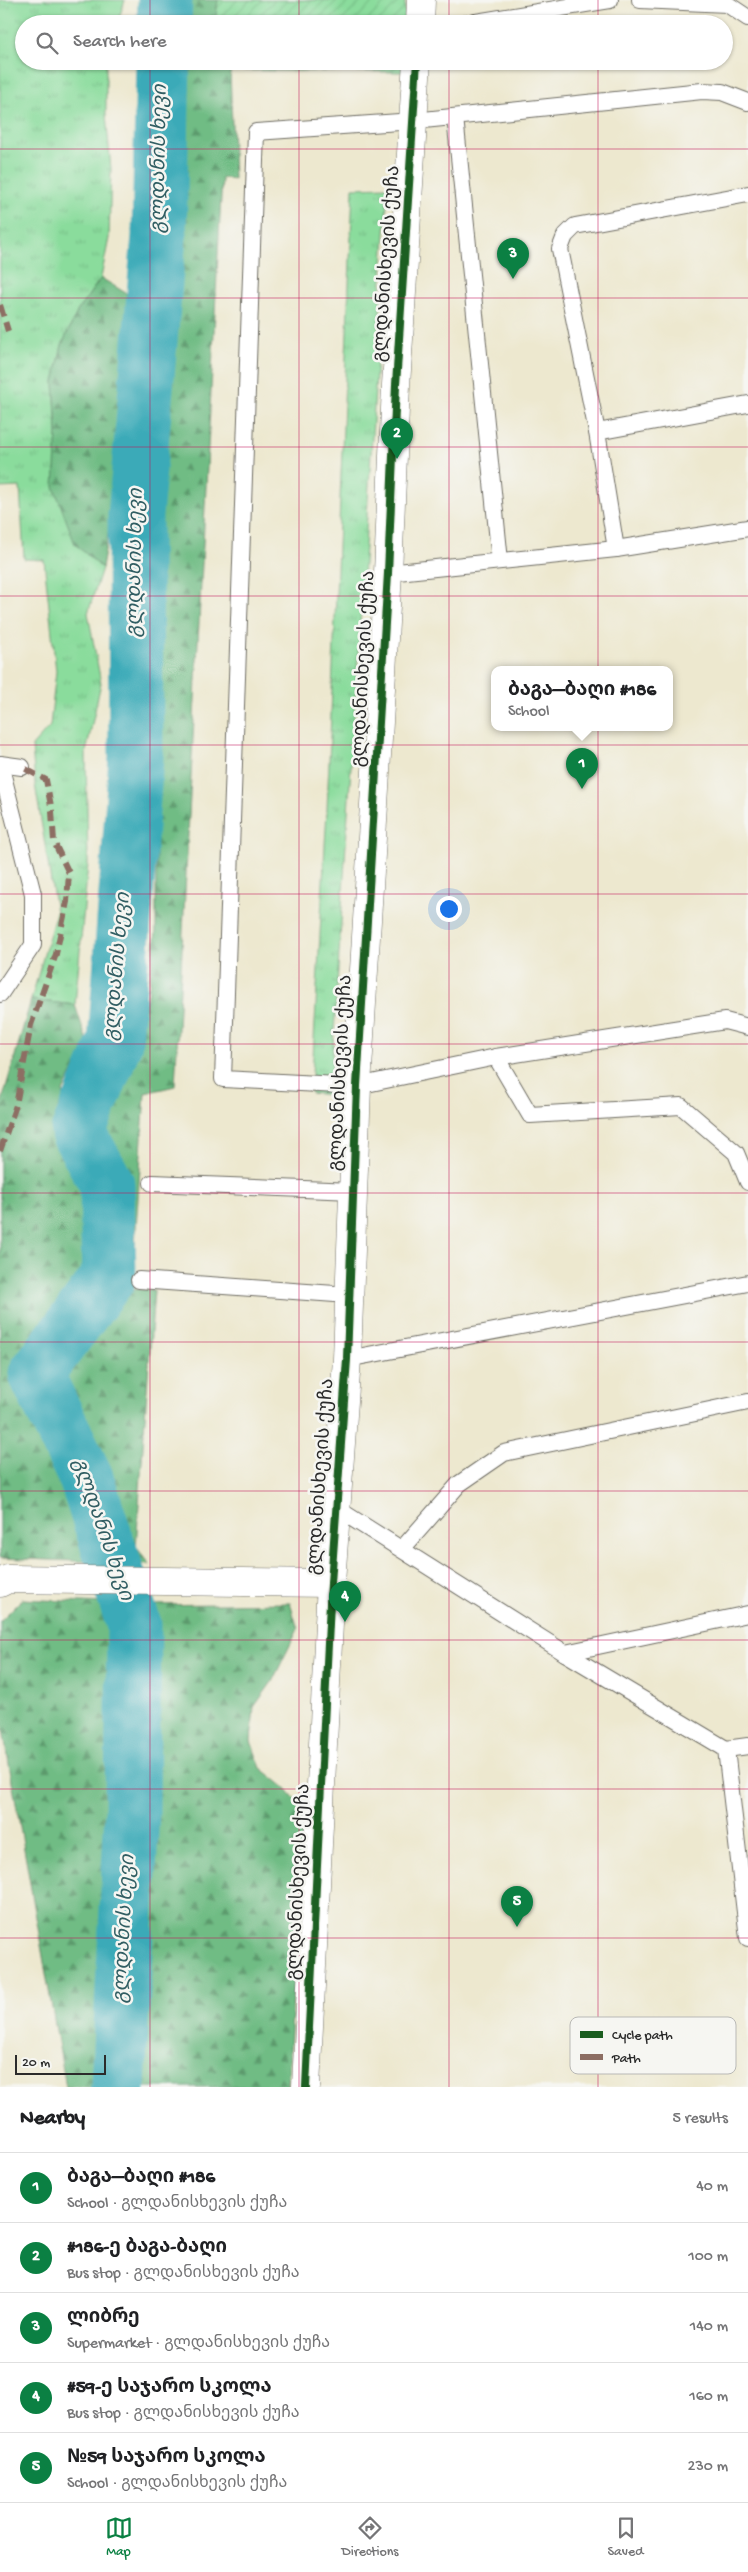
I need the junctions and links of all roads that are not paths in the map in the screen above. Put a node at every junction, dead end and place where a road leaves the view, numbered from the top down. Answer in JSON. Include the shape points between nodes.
{"nodes":[{"id":1,"x":421,"y":0,"type":"edge"},
{"id":2,"x":610,"y":0,"type":"edge"},
{"id":3,"x":640,"y":0,"type":"edge"},
{"id":4,"x":727,"y":2,"type":"edge"},
{"id":5,"x":420,"y":15,"type":"edge"},
{"id":6,"x":519,"y":15,"type":"edge"},
{"id":7,"x":748,"y":18,"type":"edge"},
{"id":8,"x":417,"y":70,"type":"edge"},
{"id":9,"x":748,"y":102,"type":"edge"},
{"id":10,"x":455,"y":117,"type":"junction"},
{"id":11,"x":414,"y":121,"type":"junction"},
{"id":12,"x":748,"y":194,"type":"edge"},
{"id":13,"x":748,"y":404,"type":"edge"},
{"id":14,"x":597,"y":432,"type":"junction"},
{"id":15,"x":748,"y":528,"type":"edge"},
{"id":16,"x":616,"y":549,"type":"junction"},
{"id":17,"x":500,"y":561,"type":"junction"},
{"id":18,"x":388,"y":573,"type":"junction"},
{"id":19,"x":0,"y":764,"type":"edge"},
{"id":20,"x":22,"y":767,"type":"dead end"},
{"id":21,"x":0,"y":994,"type":"edge"},
{"id":22,"x":748,"y":1027,"type":"edge"},
{"id":23,"x":496,"y":1057,"type":"junction"},
{"id":24,"x":357,"y":1086,"type":"junction"},
{"id":25,"x":748,"y":1182,"type":"edge"},
{"id":26,"x":152,"y":1183,"type":"dead end"},
{"id":27,"x":353,"y":1191,"type":"junction"},
{"id":28,"x":138,"y":1280,"type":"dead end"},
{"id":29,"x":748,"y":1283,"type":"edge"},
{"id":30,"x":349,"y":1295,"type":"junction"},
{"id":31,"x":347,"y":1359,"type":"junction"},
{"id":32,"x":748,"y":1402,"type":"edge"},
{"id":33,"x":336,"y":1508,"type":"junction"},
{"id":34,"x":402,"y":1549,"type":"junction"},
{"id":35,"x":8,"y":1580,"type":"edge"},
{"id":36,"x":331,"y":1583,"type":"junction"},
{"id":37,"x":748,"y":1614,"type":"edge"},
{"id":38,"x":566,"y":1653,"type":"junction"},
{"id":39,"x":748,"y":1746,"type":"edge"},
{"id":40,"x":726,"y":1750,"type":"junction"},
{"id":41,"x":748,"y":1938,"type":"edge"},
{"id":42,"x":306,"y":2087,"type":"edge"}],
"edges":[{"from":1,"to":5,"type":"street"},
{"from":2,"to":6,"type":"lane"},
{"from":3,"to":4,"type":"lane"},
{"from":4,"to":7,"type":"lane"},
{"from":8,"to":11,"type":"street","name":"გლდანისხევის ქუჩა"},
{"from":9,"to":10,"type":"lane","via":[[722,92],[702,90]]},
{"from":10,"to":11,"type":"lane"},
{"from":10,"to":17,"type":"lane"},
{"from":11,"to":18,"type":"street","name":"გლდანისხევის ქუჩა","via":[[396,385]]},
{"from":11,"to":24,"type":"lane","via":[[256,132],[223,1080]]},
{"from":12,"to":14,"type":"lane","via":[[575,226],[565,236],[560,249]]},
{"from":13,"to":14,"type":"lane"},
{"from":14,"to":16,"type":"lane"},
{"from":15,"to":16,"type":"lane"},
{"from":16,"to":17,"type":"lane"},
{"from":17,"to":18,"type":"lane"},
{"from":18,"to":24,"type":"street","name":"გლდანისხევის ქუჩა"},
{"from":19,"to":20,"type":"lane"},
{"from":19,"to":21,"type":"lane","via":[[34,894],[33,945]]},
{"from":22,"to":23,"type":"lane","via":[[725,1021]]},
{"from":23,"to":24,"type":"lane"},
{"from":23,"to":25,"type":"lane","via":[[530,1115],[682,1106],[736,1153]]},
{"from":24,"to":27,"type":"street","name":"გლდანისხევის ქუჩა"},
{"from":26,"to":27,"type":"lane"},
{"from":27,"to":30,"type":"street","name":"გლდანისხევის ქუჩა"},
{"from":28,"to":30,"type":"lane"},
{"from":29,"to":31,"type":"lane"},
{"from":30,"to":31,"type":"street","name":"გლდანისხევის ქუჩა"},
{"from":31,"to":33,"type":"street","name":"გლდანისხევის ქუჩა"},
{"from":32,"to":34,"type":"lane","via":[[504,1453],[459,1484]]},
{"from":33,"to":34,"type":"lane"},
{"from":33,"to":36,"type":"street","name":"გლდანისხევის ქუჩა"},
{"from":34,"to":38,"type":"lane"},
{"from":35,"to":36,"type":"street"},
{"from":36,"to":42,"type":"street","name":"გლდანისხევის ქუჩა"},
{"from":37,"to":38,"type":"lane"},
{"from":38,"to":40,"type":"lane"},
{"from":39,"to":40,"type":"lane"},
{"from":40,"to":41,"type":"lane"}]}
